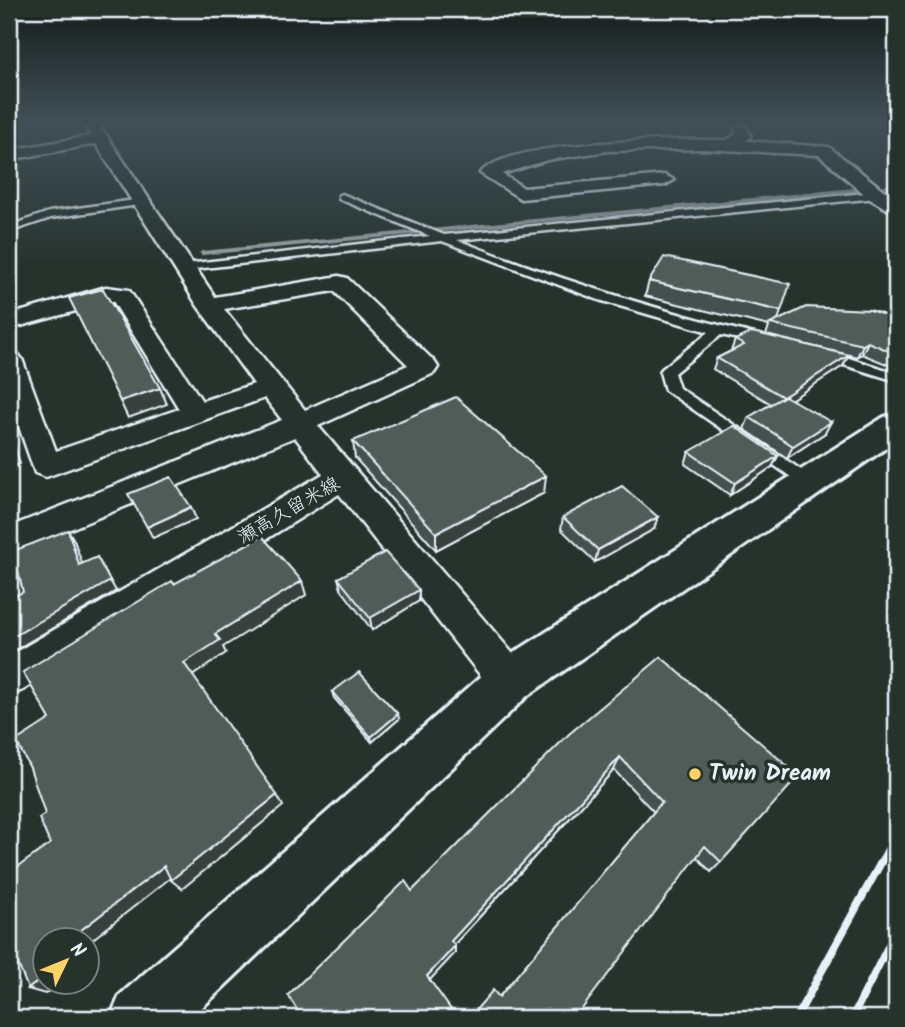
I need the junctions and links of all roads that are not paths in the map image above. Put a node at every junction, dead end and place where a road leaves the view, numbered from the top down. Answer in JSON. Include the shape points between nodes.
{"nodes":[{"id":1,"x":121,"y":171,"type":"edge"},
{"id":2,"x":495,"y":171,"type":"edge"},
{"id":3,"x":848,"y":171,"type":"edge"},
{"id":4,"x":665,"y":180,"type":"dead end"},
{"id":5,"x":896,"y":193,"type":"edge"},
{"id":6,"x":876,"y":195,"type":"junction"},
{"id":7,"x":342,"y":197,"type":"dead end"},
{"id":8,"x":142,"y":202,"type":"junction"},
{"id":9,"x":896,"y":208,"type":"edge"},
{"id":10,"x":9,"y":229,"type":"edge"},
{"id":11,"x":443,"y":238,"type":"junction"},
{"id":12,"x":186,"y":267,"type":"junction"},
{"id":13,"x":209,"y":304,"type":"junction"},
{"id":14,"x":9,"y":322,"type":"edge"},
{"id":15,"x":718,"y":331,"type":"junction"},
{"id":16,"x":775,"y":343,"type":"edge"},
{"id":17,"x":811,"y":350,"type":"edge"},
{"id":18,"x":9,"y":359,"type":"edge"},
{"id":19,"x":896,"y":377,"type":"edge"},
{"id":20,"x":270,"y":387,"type":"junction"},
{"id":21,"x":196,"y":413,"type":"junction"},
{"id":22,"x":299,"y":424,"type":"junction"},
{"id":23,"x":896,"y":425,"type":"edge"},
{"id":24,"x":344,"y":476,"type":"junction"},
{"id":25,"x":807,"y":482,"type":"junction"},
{"id":26,"x":9,"y":541,"type":"edge"},
{"id":27,"x":9,"y":677,"type":"edge"},
{"id":28,"x":510,"y":681,"type":"junction"},
{"id":29,"x":143,"y":1018,"type":"edge"}],
"edges":[{"from":1,"to":8,"type":"street"},
{"from":2,"to":4,"type":"street","via":[[489,173],[521,194]]},
{"from":3,"to":6,"type":"street"},
{"from":5,"to":6,"type":"lane"},
{"from":6,"to":9,"type":"street"},
{"from":6,"to":11,"type":"lane"},
{"from":7,"to":11,"type":"lane"},
{"from":8,"to":10,"type":"lane","via":[[49,215]]},
{"from":8,"to":12,"type":"street"},
{"from":11,"to":12,"type":"lane"},
{"from":11,"to":15,"type":"lane","via":[[545,278]]},
{"from":12,"to":13,"type":"street"},
{"from":13,"to":20,"type":"street"},
{"from":13,"to":22,"type":"street","via":[[339,283],[425,367]]},
{"from":14,"to":21,"type":"street","via":[[106,294],[121,295]]},
{"from":15,"to":16,"type":"lane"},
{"from":15,"to":25,"type":"lane","via":[[667,372],[671,390]]},
{"from":17,"to":19,"type":"lane"},
{"from":18,"to":21,"type":"street","via":[[46,466]]},
{"from":20,"to":21,"type":"street"},
{"from":20,"to":22,"type":"street"},
{"from":22,"to":24,"type":"street"},
{"from":22,"to":26,"type":"street"},
{"from":23,"to":25,"type":"main road"},
{"from":24,"to":27,"type":"street","name":"瀬高久留米線"},
{"from":24,"to":28,"type":"street","name":"瀬高久留米線"},
{"from":25,"to":28,"type":"main road"},
{"from":28,"to":29,"type":"main road"}]}
